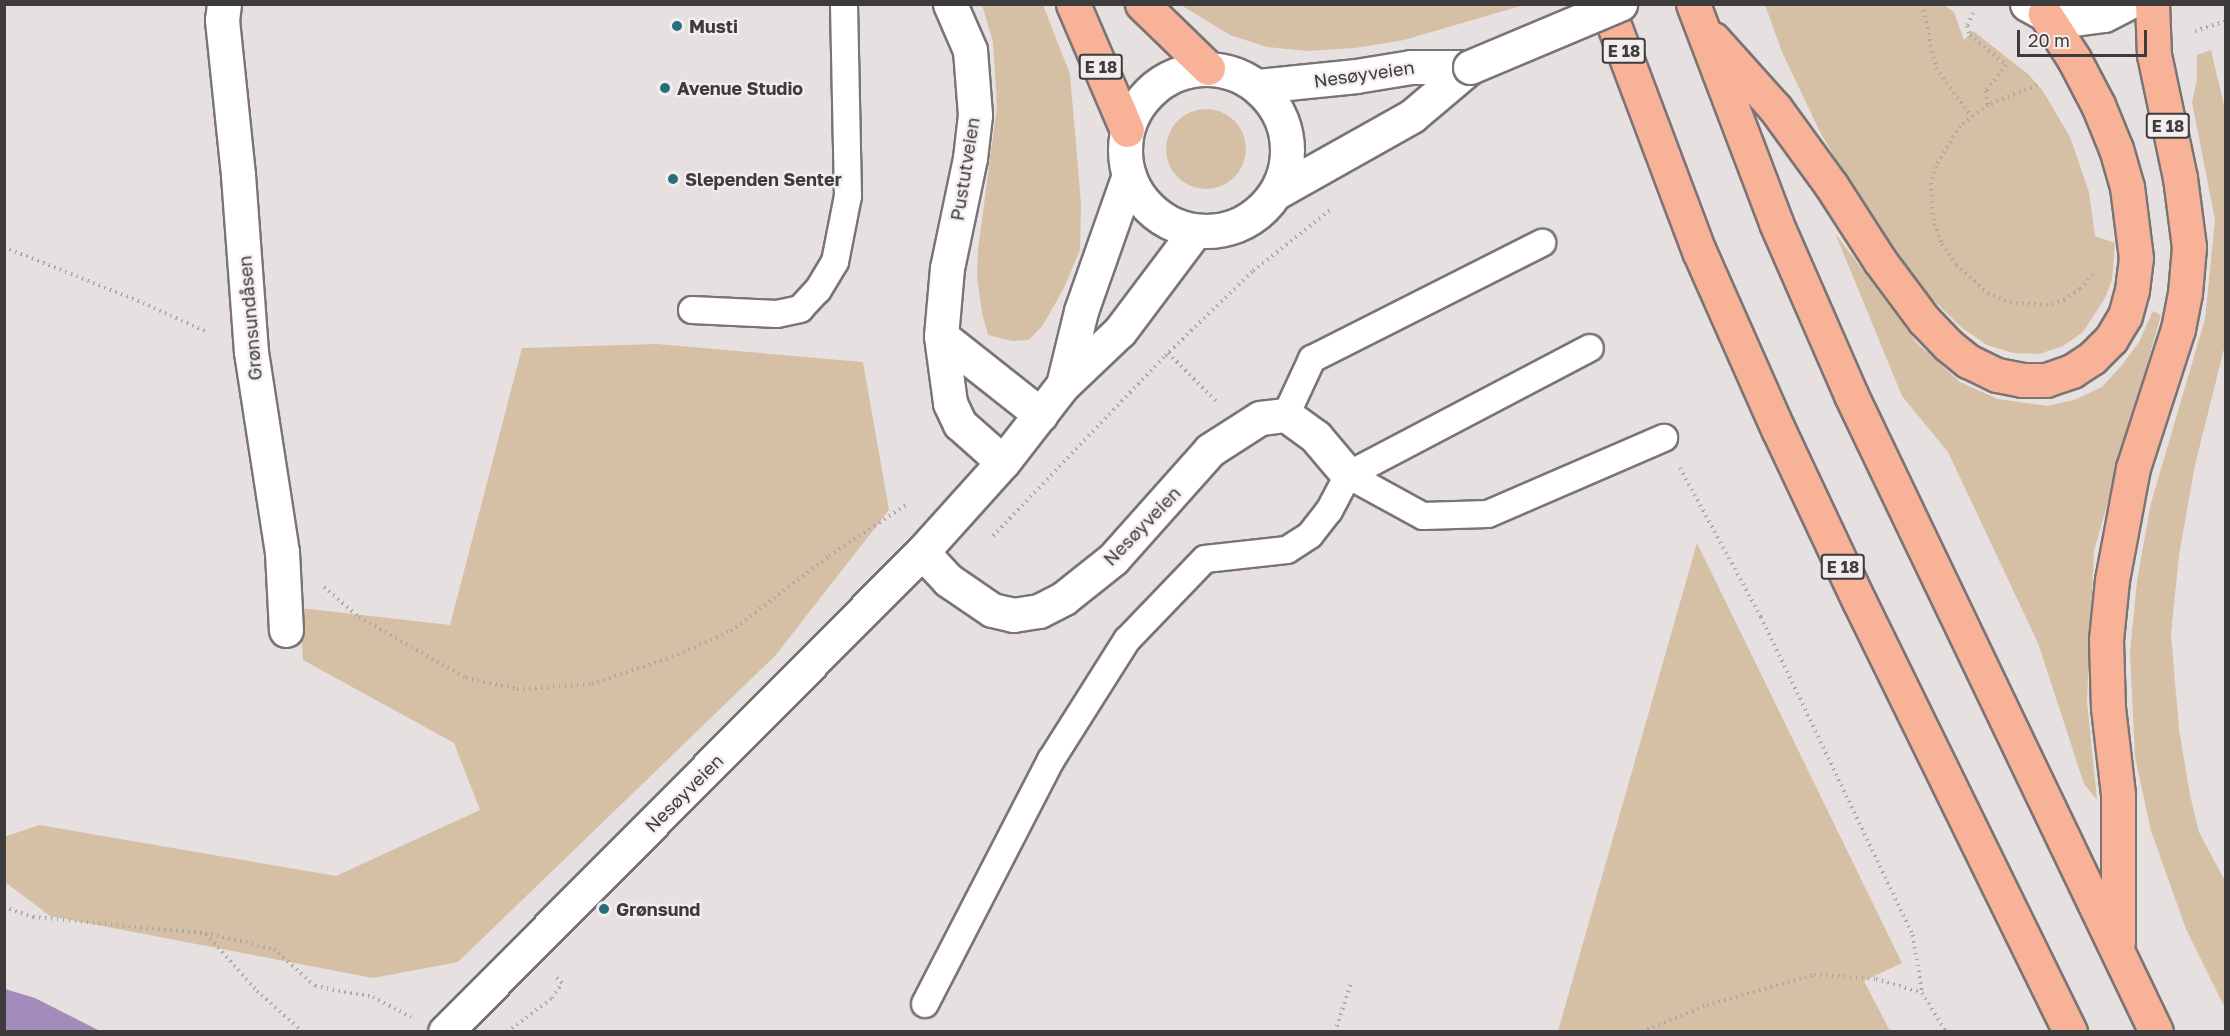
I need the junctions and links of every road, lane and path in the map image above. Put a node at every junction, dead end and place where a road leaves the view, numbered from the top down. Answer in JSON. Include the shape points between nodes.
{"nodes":[{"id":1,"x":224,"y":4,"type":"edge"},
{"id":2,"x":844,"y":4,"type":"edge"},
{"id":3,"x":1073,"y":4,"type":"edge"},
{"id":4,"x":1142,"y":4,"type":"edge"},
{"id":5,"x":1606,"y":4,"type":"edge"},
{"id":6,"x":1620,"y":4,"type":"edge"},
{"id":7,"x":1922,"y":4,"type":"edge"},
{"id":8,"x":2126,"y":4,"type":"edge"},
{"id":9,"x":2152,"y":4,"type":"edge"},
{"id":10,"x":952,"y":7,"type":"edge"},
{"id":11,"x":2036,"y":9,"type":"edge"},
{"id":12,"x":1973,"y":13,"type":"dead end"},
{"id":13,"x":1697,"y":15,"type":"edge"},
{"id":14,"x":2226,"y":21,"type":"edge"},
{"id":15,"x":2195,"y":32,"type":"dead end"},
{"id":16,"x":1470,"y":67,"type":"junction"},
{"id":17,"x":1208,"y":68,"type":"junction"},
{"id":18,"x":2037,"y":85,"type":"dead end"},
{"id":19,"x":1258,"y":86,"type":"junction"},
{"id":20,"x":1988,"y":105,"type":"junction"},
{"id":21,"x":1971,"y":116,"type":"junction"},
{"id":22,"x":1126,"y":130,"type":"junction"},
{"id":23,"x":1129,"y":176,"type":"junction"},
{"id":24,"x":1275,"y":194,"type":"junction"},
{"id":25,"x":1195,"y":231,"type":"junction"},
{"id":26,"x":1542,"y":243,"type":"dead end"},
{"id":27,"x":4,"y":247,"type":"edge"},
{"id":28,"x":2096,"y":268,"type":"dead end"},
{"id":29,"x":692,"y":310,"type":"dead end"},
{"id":30,"x":941,"y":336,"type":"junction"},
{"id":31,"x":1590,"y":348,"type":"dead end"},
{"id":32,"x":251,"y":352,"type":"junction"},
{"id":33,"x":1168,"y":353,"type":"dead end"},
{"id":34,"x":1063,"y":385,"type":"junction"},
{"id":35,"x":1041,"y":415,"type":"junction"},
{"id":36,"x":1286,"y":415,"type":"junction"},
{"id":37,"x":1243,"y":428,"type":"junction"},
{"id":38,"x":1664,"y":438,"type":"joint"},
{"id":39,"x":1003,"y":462,"type":"junction"},
{"id":40,"x":1348,"y":475,"type":"junction"},
{"id":41,"x":966,"y":504,"type":"junction"},
{"id":42,"x":282,"y":552,"type":"junction"},
{"id":43,"x":922,"y":552,"type":"junction"},
{"id":44,"x":286,"y":630,"type":"dead end"},
{"id":45,"x":4,"y":907,"type":"edge"},
{"id":46,"x":205,"y":933,"type":"junction"},
{"id":47,"x":2118,"y":953,"type":"junction"},
{"id":48,"x":1351,"y":983,"type":"dead end"},
{"id":49,"x":1922,"y":993,"type":"junction"},
{"id":50,"x":552,"y":998,"type":"dead end"},
{"id":51,"x":925,"y":1004,"type":"dead end"},
{"id":52,"x":433,"y":1027,"type":"edge"},
{"id":53,"x":303,"y":1032,"type":"edge"},
{"id":54,"x":507,"y":1032,"type":"edge"},
{"id":55,"x":1335,"y":1032,"type":"edge"},
{"id":56,"x":1642,"y":1032,"type":"edge"},
{"id":57,"x":1946,"y":1032,"type":"edge"},
{"id":58,"x":2070,"y":1032,"type":"edge"},
{"id":59,"x":2156,"y":1032,"type":"edge"}],
"edges":[{"from":1,"to":32,"type":"street","name":"Grønsundåsen","via":[[222,20]]},
{"from":2,"to":29,"type":"lane","via":[[848,196],[835,262],[818,290],[800,309],[777,314]]},
{"from":3,"to":22,"type":"highway","number":"E 18"},
{"from":4,"to":17,"type":"highway"},
{"from":5,"to":58,"type":"highway","number":"E 18","via":[[1699,251],[1778,429]]},
{"from":6,"to":16,"type":"street","name":"Nesøyveien","bridge":true},
{"from":7,"to":21,"type":"path","via":[[1936,68]]},
{"from":8,"to":11,"type":"street","via":[[2104,15],[2074,19]]},
{"from":9,"to":47,"type":"highway","number":"E 18","via":[[2154,55],[2180,178],[2189,247],[2178,329],[2133,468],[2112,580],[2106,640],[2108,708],[2118,794]]},
{"from":10,"to":30,"type":"street","name":"Pustutveien","via":[[970,50],[975,115],[947,268]]},
{"from":11,"to":13,"type":"highway","number":"E 18","via":[[2074,59],[2116,149],[2127,187],[2136,258],[2133,290],[2125,316],[2111,339],[2072,371],[2046,380],[1997,375],[1968,361],[1924,320],[1775,108]]},
{"from":12,"to":20,"type":"path","via":[[1966,26],[1970,35],[2006,65],[1986,92]]},
{"from":13,"to":47,"type":"highway","number":"E 18","via":[[1776,223],[1851,395]]},
{"from":14,"to":15,"type":"path"},
{"from":16,"to":19,"type":"street","name":"Nesøyveien","via":[[1411,67]]},
{"from":16,"to":24,"type":"street","name":"Nesøyveien","via":[[1412,116]]},
{"from":17,"to":19,"type":"street","via":[[1226,70]]},
{"from":17,"to":22,"type":"street","via":[[1186,70],[1148,91]]},
{"from":18,"to":20,"type":"path"},
{"from":19,"to":24,"type":"street","via":[[1274,103],[1284,125],[1288,148],[1285,172]]},
{"from":20,"to":21,"type":"path"},
{"from":21,"to":28,"type":"path","via":[[1948,143],[1931,183],[1934,224],[1956,265],[1988,293],[2028,306],[2064,300],[2080,289]]},
{"from":22,"to":23,"type":"street","via":[[1124,153]]},
{"from":23,"to":25,"type":"street","via":[[1154,213],[1173,225]]},
{"from":23,"to":34,"type":"street","name":"Nesøyveien","via":[[1081,311]]},
{"from":24,"to":25,"type":"street","via":[[1260,212],[1240,224],[1218,231]]},
{"from":25,"to":34,"type":"street","name":"Nesøyveien","via":[[1120,332]]},
{"from":26,"to":36,"type":"lane","via":[[1312,359]]},
{"from":27,"to":32,"type":"path"},
{"from":30,"to":35,"type":"street"},
{"from":30,"to":39,"type":"street","name":"Pustutveien","via":[[955,414],[960,424]]},
{"from":31,"to":40,"type":"lane"},
{"from":32,"to":42,"type":"street","name":"Grønsundåsen"},
{"from":33,"to":37,"type":"path"},
{"from":34,"to":35,"type":"street","name":"Nesøyveien"},
{"from":35,"to":39,"type":"street","name":"Nesøyveien"},
{"from":36,"to":37,"type":"street","name":"Nesøyveien","via":[[1260,418]]},
{"from":36,"to":40,"type":"street","via":[[1316,437]]},
{"from":37,"to":43,"type":"street","name":"Nesøyveien","via":[[1210,450],[1113,558],[1064,598],[1039,611],[1013,615],[992,610],[948,580]]},
{"from":38,"to":40,"type":"lane","via":[[1488,514],[1423,516]]},
{"from":38,"to":49,"type":"path","via":[[1761,617],[1913,935]]},
{"from":39,"to":41,"type":"street","name":"Nesøyveien"},
{"from":40,"to":51,"type":"lane","via":[[1310,535],[1287,550],[1205,559],[1127,640],[1051,760]]},
{"from":41,"to":42,"type":"path","via":[[939,484],[829,556],[730,631],[672,657],[592,684],[517,689],[466,678],[359,617]]},
{"from":41,"to":43,"type":"street","name":"Nesøyveien"},
{"from":42,"to":44,"type":"street","name":"Grønsundåsen"},
{"from":43,"to":52,"type":"street","name":"Nesøyveien"},
{"from":45,"to":46,"type":"path","via":[[33,917]]},
{"from":46,"to":52,"type":"path","via":[[274,949],[315,986],[373,997]]},
{"from":46,"to":53,"type":"path","via":[[257,991]]},
{"from":47,"to":59,"type":"highway","number":"E 18"},
{"from":48,"to":55,"type":"path"},
{"from":49,"to":56,"type":"path","via":[[1876,979],[1814,975],[1707,1005]]},
{"from":49,"to":57,"type":"path"},
{"from":50,"to":54,"type":"path"}]}
